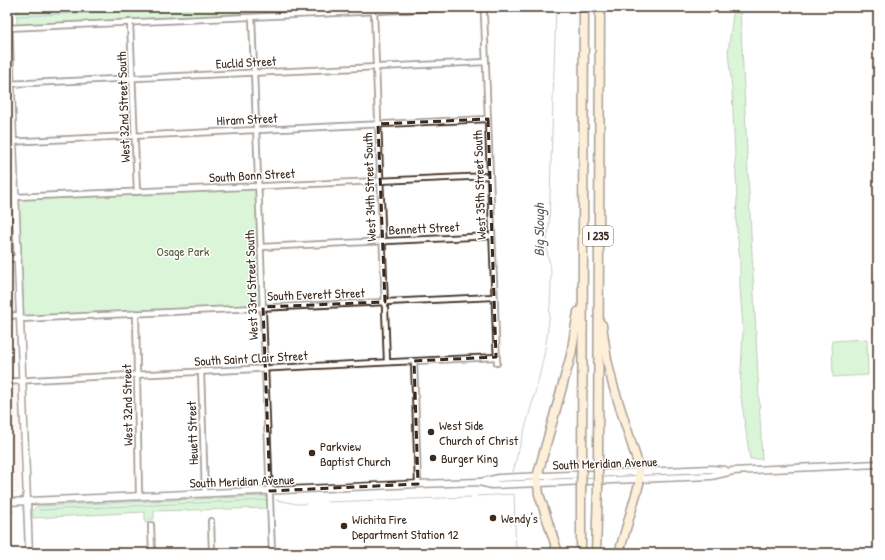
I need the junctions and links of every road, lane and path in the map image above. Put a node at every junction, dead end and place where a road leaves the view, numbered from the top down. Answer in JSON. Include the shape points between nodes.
{"nodes":[{"id":1,"x":467,"y":7,"type":"edge"},
{"id":2,"x":482,"y":7,"type":"edge"},
{"id":3,"x":584,"y":7,"type":"edge"},
{"id":4,"x":600,"y":7,"type":"edge"},
{"id":5,"x":7,"y":10,"type":"edge"},
{"id":6,"x":374,"y":11,"type":"junction"},
{"id":7,"x":252,"y":17,"type":"junction"},
{"id":8,"x":130,"y":22,"type":"junction"},
{"id":9,"x":8,"y":28,"type":"edge"},
{"id":10,"x":486,"y":62,"type":"junction"},
{"id":11,"x":376,"y":68,"type":"junction"},
{"id":12,"x":254,"y":73,"type":"junction"},
{"id":13,"x":133,"y":79,"type":"junction"},
{"id":14,"x":9,"y":84,"type":"edge"},
{"id":15,"x":488,"y":119,"type":"junction"},
{"id":16,"x":378,"y":124,"type":"junction"},
{"id":17,"x":256,"y":130,"type":"junction"},
{"id":18,"x":135,"y":135,"type":"junction"},
{"id":19,"x":10,"y":142,"type":"edge"},
{"id":20,"x":490,"y":176,"type":"junction"},
{"id":21,"x":380,"y":181,"type":"junction"},
{"id":22,"x":258,"y":186,"type":"junction"},
{"id":23,"x":137,"y":192,"type":"junction"},
{"id":24,"x":15,"y":199,"type":"junction"},
{"id":25,"x":7,"y":200,"type":"edge"},
{"id":26,"x":492,"y":236,"type":"junction"},
{"id":27,"x":382,"y":241,"type":"junction"},
{"id":28,"x":261,"y":247,"type":"junction"},
{"id":29,"x":18,"y":258,"type":"junction"},
{"id":30,"x":7,"y":259,"type":"edge"},
{"id":31,"x":583,"y":275,"type":"junction"},
{"id":32,"x":598,"y":290,"type":"junction"},
{"id":33,"x":494,"y":297,"type":"junction"},
{"id":34,"x":385,"y":302,"type":"junction"},
{"id":35,"x":263,"y":307,"type":"junction"},
{"id":36,"x":136,"y":313,"type":"junction"},
{"id":37,"x":7,"y":316,"type":"edge"},
{"id":38,"x":20,"y":317,"type":"junction"},
{"id":39,"x":497,"y":360,"type":"joint"},
{"id":40,"x":414,"y":361,"type":"junction"},
{"id":41,"x":387,"y":362,"type":"junction"},
{"id":42,"x":265,"y":368,"type":"junction"},
{"id":43,"x":201,"y":371,"type":"junction"},
{"id":44,"x":137,"y":374,"type":"junction"},
{"id":45,"x":22,"y":381,"type":"junction"},
{"id":46,"x":7,"y":382,"type":"edge"},
{"id":47,"x":878,"y":464,"type":"edge"},
{"id":48,"x":639,"y":475,"type":"junction"},
{"id":49,"x":538,"y":480,"type":"junction"},
{"id":50,"x":418,"y":484,"type":"junction"},
{"id":51,"x":270,"y":491,"type":"junction"},
{"id":52,"x":205,"y":493,"type":"junction"},
{"id":53,"x":139,"y":496,"type":"junction"},
{"id":54,"x":27,"y":501,"type":"junction"},
{"id":55,"x":7,"y":502,"type":"edge"},
{"id":56,"x":211,"y":521,"type":"dead end"},
{"id":57,"x":151,"y":525,"type":"dead end"},
{"id":58,"x":29,"y":553,"type":"edge"},
{"id":59,"x":152,"y":553,"type":"edge"},
{"id":60,"x":212,"y":553,"type":"edge"},
{"id":61,"x":272,"y":553,"type":"edge"},
{"id":62,"x":558,"y":553,"type":"edge"},
{"id":63,"x":581,"y":553,"type":"edge"},
{"id":64,"x":596,"y":553,"type":"edge"},
{"id":65,"x":619,"y":553,"type":"edge"}],
"edges":[{"from":1,"to":6,"type":"street"},
{"from":2,"to":10,"type":"street","name":"West 35th Street South"},
{"from":3,"to":31,"type":"highway","number":"I 235"},
{"from":4,"to":32,"type":"highway","number":"I 235"},
{"from":5,"to":9,"type":"main road"},
{"from":6,"to":7,"type":"street"},
{"from":6,"to":11,"type":"street","name":"West 34th Street South"},
{"from":7,"to":8,"type":"street"},
{"from":7,"to":12,"type":"street","name":"West 33rd Street South"},
{"from":8,"to":9,"type":"street"},
{"from":8,"to":13,"type":"street","name":"West 32nd Street South"},
{"from":9,"to":14,"type":"main road"},
{"from":10,"to":11,"type":"street","name":"Euclid Street"},
{"from":10,"to":15,"type":"street","name":"West 35th Street South"},
{"from":11,"to":12,"type":"street","name":"Euclid Street"},
{"from":11,"to":16,"type":"street","name":"West 34th Street South"},
{"from":12,"to":13,"type":"street","name":"Euclid Street"},
{"from":12,"to":17,"type":"street","name":"West 33rd Street South"},
{"from":13,"to":14,"type":"street","name":"Euclid Street"},
{"from":13,"to":18,"type":"street","name":"West 32nd Street South"},
{"from":14,"to":19,"type":"main road"},
{"from":15,"to":16,"type":"street","name":"Hiram Street"},
{"from":15,"to":20,"type":"street","name":"West 35th Street South"},
{"from":16,"to":17,"type":"street","name":"Hiram Street"},
{"from":16,"to":21,"type":"street","name":"West 34th Street South"},
{"from":17,"to":18,"type":"street","name":"Hiram Street"},
{"from":17,"to":22,"type":"street","name":"West 33rd Street South"},
{"from":18,"to":19,"type":"street","name":"Hiram Street"},
{"from":18,"to":23,"type":"street","name":"West 32nd Street South"},
{"from":19,"to":24,"type":"main road"},
{"from":20,"to":21,"type":"street","name":"South Bonn Street"},
{"from":20,"to":26,"type":"street","name":"West 35th Street South"},
{"from":21,"to":22,"type":"street","name":"South Bonn Street"},
{"from":21,"to":27,"type":"street","name":"West 34th Street South"},
{"from":22,"to":23,"type":"street","name":"South Bonn Street"},
{"from":22,"to":28,"type":"street","name":"West 33rd Street South"},
{"from":23,"to":24,"type":"street","name":"South Bonn Street"},
{"from":24,"to":25,"type":"street","name":"South Bonn Street"},
{"from":24,"to":29,"type":"main road"},
{"from":26,"to":27,"type":"street","name":"Bennett Street"},
{"from":26,"to":33,"type":"street","name":"West 35th Street South"},
{"from":27,"to":28,"type":"street","name":"Bennett Street"},
{"from":27,"to":34,"type":"street","name":"West 34th Street South"},
{"from":28,"to":35,"type":"street","name":"West 33rd Street South"},
{"from":29,"to":30,"type":"street"},
{"from":29,"to":38,"type":"main road"},
{"from":31,"to":49,"type":"highway","via":[[571,355]]},
{"from":31,"to":63,"type":"highway","number":"I 235","bridge":true},
{"from":32,"to":48,"type":"highway","via":[[607,360],[639,467]]},
{"from":32,"to":64,"type":"highway","number":"I 235","bridge":true},
{"from":33,"to":34,"type":"street","name":"South Everett Street"},
{"from":33,"to":39,"type":"street","name":"West 35th Street South"},
{"from":34,"to":35,"type":"street","name":"South Everett Street"},
{"from":34,"to":41,"type":"street","name":"West 34th Street South"},
{"from":35,"to":36,"type":"street","name":"South Everett Street"},
{"from":35,"to":42,"type":"street","name":"West 33rd Street South"},
{"from":36,"to":38,"type":"street","name":"South Everett Street"},
{"from":36,"to":44,"type":"street","name":"West 32nd Street"},
{"from":37,"to":38,"type":"street","name":"South Everett Street"},
{"from":38,"to":45,"type":"main road"},
{"from":39,"to":40,"type":"street","name":"South Saint Clair Street"},
{"from":40,"to":41,"type":"street","name":"South Saint Clair Street"},
{"from":40,"to":50,"type":"street"},
{"from":41,"to":42,"type":"street","name":"South Saint Clair Street"},
{"from":42,"to":43,"type":"street","name":"South Saint Clair Street"},
{"from":42,"to":51,"type":"street","name":"West 33rd Street South"},
{"from":43,"to":44,"type":"street","name":"South Saint Clair Street"},
{"from":43,"to":52,"type":"street","name":"Heuett Street"},
{"from":44,"to":45,"type":"street","name":"South Saint Clair Street"},
{"from":44,"to":53,"type":"street","name":"West 32nd Street"},
{"from":45,"to":46,"type":"street","name":"South Saint Clair Street"},
{"from":45,"to":54,"type":"main road"},
{"from":47,"to":48,"type":"main road","name":"South Meridian Avenue","via":[[733,471],[712,469]]},
{"from":48,"to":49,"type":"main road","name":"South Meridian Avenue"},
{"from":48,"to":65,"type":"highway","via":[[638,490]]},
{"from":49,"to":50,"type":"main road","name":"South Meridian Avenue","via":[[492,484]]},
{"from":49,"to":62,"type":"highway"},
{"from":50,"to":51,"type":"main road","name":"South Meridian Avenue"},
{"from":51,"to":52,"type":"main road","name":"South Meridian Avenue"},
{"from":51,"to":61,"type":"street","name":"West 33rd Street South"},
{"from":52,"to":53,"type":"main road","name":"South Meridian Avenue"},
{"from":53,"to":54,"type":"main road","name":"South Meridian Avenue"},
{"from":54,"to":55,"type":"main road","name":"South Meridian Avenue"},
{"from":54,"to":58,"type":"main road"},
{"from":56,"to":60,"type":"street"},
{"from":57,"to":59,"type":"street"}]}
